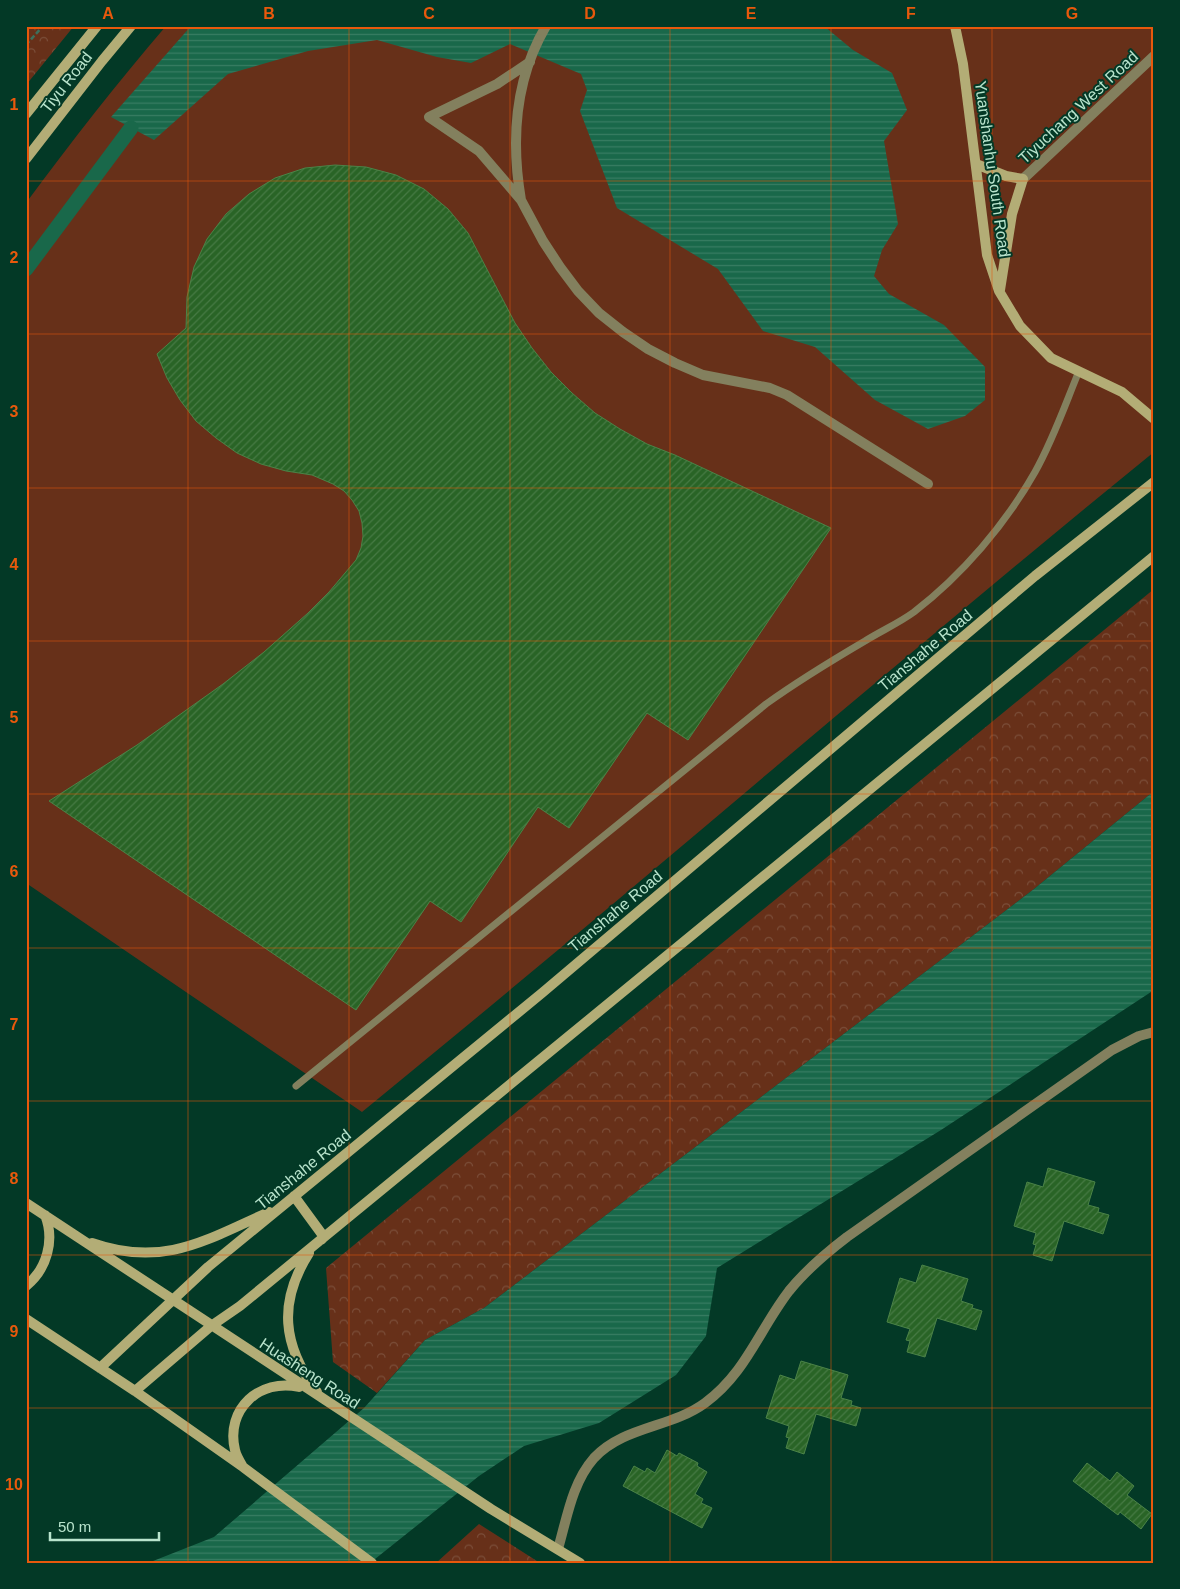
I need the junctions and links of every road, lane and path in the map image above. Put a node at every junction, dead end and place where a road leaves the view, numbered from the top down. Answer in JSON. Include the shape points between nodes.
{"nodes":[{"id":1,"x":43,"y":26,"type":"edge"},
{"id":2,"x":97,"y":26,"type":"edge"},
{"id":3,"x":131,"y":26,"type":"edge"},
{"id":4,"x":546,"y":26,"type":"edge"},
{"id":5,"x":955,"y":26,"type":"edge"},
{"id":6,"x":26,"y":45,"type":"edge"},
{"id":7,"x":1154,"y":56,"type":"edge"},
{"id":8,"x":530,"y":62,"type":"junction"},
{"id":9,"x":26,"y":114,"type":"edge"},
{"id":10,"x":26,"y":159,"type":"edge"},
{"id":11,"x":976,"y":164,"type":"junction"},
{"id":12,"x":1023,"y":179,"type":"junction"},
{"id":13,"x":521,"y":200,"type":"junction"},
{"id":14,"x":999,"y":291,"type":"junction"},
{"id":15,"x":1079,"y":371,"type":"junction"},
{"id":16,"x":1154,"y":419,"type":"edge"},
{"id":17,"x":1154,"y":482,"type":"edge"},
{"id":18,"x":928,"y":484,"type":"dead end"},
{"id":19,"x":1154,"y":556,"type":"edge"},
{"id":20,"x":1154,"y":1032,"type":"edge"},
{"id":21,"x":296,"y":1086,"type":"dead end"},
{"id":22,"x":294,"y":1196,"type":"junction"},
{"id":23,"x":26,"y":1203,"type":"edge"},
{"id":24,"x":281,"y":1207,"type":"junction"},
{"id":25,"x":45,"y":1215,"type":"junction"},
{"id":26,"x":324,"y":1237,"type":"junction"},
{"id":27,"x":80,"y":1239,"type":"junction"},
{"id":28,"x":26,"y":1286,"type":"edge"},
{"id":29,"x":173,"y":1300,"type":"junction"},
{"id":30,"x":26,"y":1319,"type":"edge"},
{"id":31,"x":211,"y":1326,"type":"junction"},
{"id":32,"x":100,"y":1368,"type":"junction"},
{"id":33,"x":135,"y":1391,"type":"junction"},
{"id":34,"x":322,"y":1398,"type":"junction"},
{"id":35,"x":243,"y":1467,"type":"junction"},
{"id":36,"x":558,"y":1549,"type":"junction"},
{"id":37,"x":372,"y":1563,"type":"edge"},
{"id":38,"x":580,"y":1563,"type":"edge"}],
"edges":[{"from":1,"to":6,"type":"path"},
{"from":2,"to":9,"type":"main road","name":"Tiyu Road"},
{"from":3,"to":10,"type":"main road","name":"Tiyu Road"},
{"from":4,"to":8,"type":"street"},
{"from":5,"to":11,"type":"main road","name":"Yuanshanhu South Road"},
{"from":7,"to":12,"type":"street","name":"Tiyuchang West Road"},
{"from":8,"to":13,"type":"street","via":[[519,100],[516,134]]},
{"from":8,"to":13,"type":"street","via":[[497,84],[429,117],[479,151]]},
{"from":11,"to":12,"type":"main road"},
{"from":11,"to":14,"type":"main road","name":"Yuanshanhu South Road","via":[[987,255]]},
{"from":12,"to":14,"type":"main road","via":[[1012,214]]},
{"from":13,"to":18,"type":"street","via":[[564,273],[600,313],[623,332],[655,353],[703,375],[770,388],[787,395]]},
{"from":14,"to":15,"type":"main road","name":"Yuanshanhu South Road","via":[[1020,326],[1051,358]]},
{"from":15,"to":16,"type":"main road","name":"Yuanshanhu South Road","via":[[1122,392]]},
{"from":15,"to":21,"type":"lane","via":[[1035,472],[978,552],[950,580],[913,612],[766,704]]},
{"from":17,"to":22,"type":"main road","name":"Tianshahe Road","via":[[1035,576],[550,986]]},
{"from":19,"to":26,"type":"main road"},
{"from":20,"to":36,"type":"street","via":[[1112,1050],[821,1258],[789,1292],[747,1359],[720,1391],[685,1414],[623,1436],[593,1459],[574,1490]]},
{"from":22,"to":24,"type":"main road","name":"Tianshahe Road"},
{"from":22,"to":26,"type":"main road"},
{"from":23,"to":25,"type":"main road","name":"Huasheng Road"},
{"from":24,"to":27,"type":"main road","via":[[207,1241],[166,1252],[122,1251]]},
{"from":24,"to":29,"type":"main road","name":"Tianshahe Road"},
{"from":25,"to":27,"type":"main road","name":"Huasheng Road"},
{"from":25,"to":28,"type":"main road","via":[[50,1238],[45,1262]]},
{"from":26,"to":31,"type":"main road"},
{"from":26,"to":34,"type":"main road","via":[[300,1268],[288,1306],[288,1326],[299,1365]]},
{"from":27,"to":29,"type":"main road","name":"Huasheng Road"},
{"from":29,"to":31,"type":"main road","name":"Huasheng Road"},
{"from":29,"to":32,"type":"main road","name":"Tianshahe Road"},
{"from":30,"to":32,"type":"main road"},
{"from":31,"to":33,"type":"main road"},
{"from":31,"to":34,"type":"main road","name":"Huasheng Road"},
{"from":32,"to":33,"type":"main road"},
{"from":33,"to":35,"type":"main road"},
{"from":34,"to":35,"type":"main road","via":[[306,1388],[287,1384],[268,1387],[251,1397],[239,1412],[234,1430],[235,1450]]},
{"from":34,"to":36,"type":"main road","name":"Huasheng Road"},
{"from":35,"to":37,"type":"main road"},
{"from":36,"to":38,"type":"main road","name":"Huasheng Road"}]}
